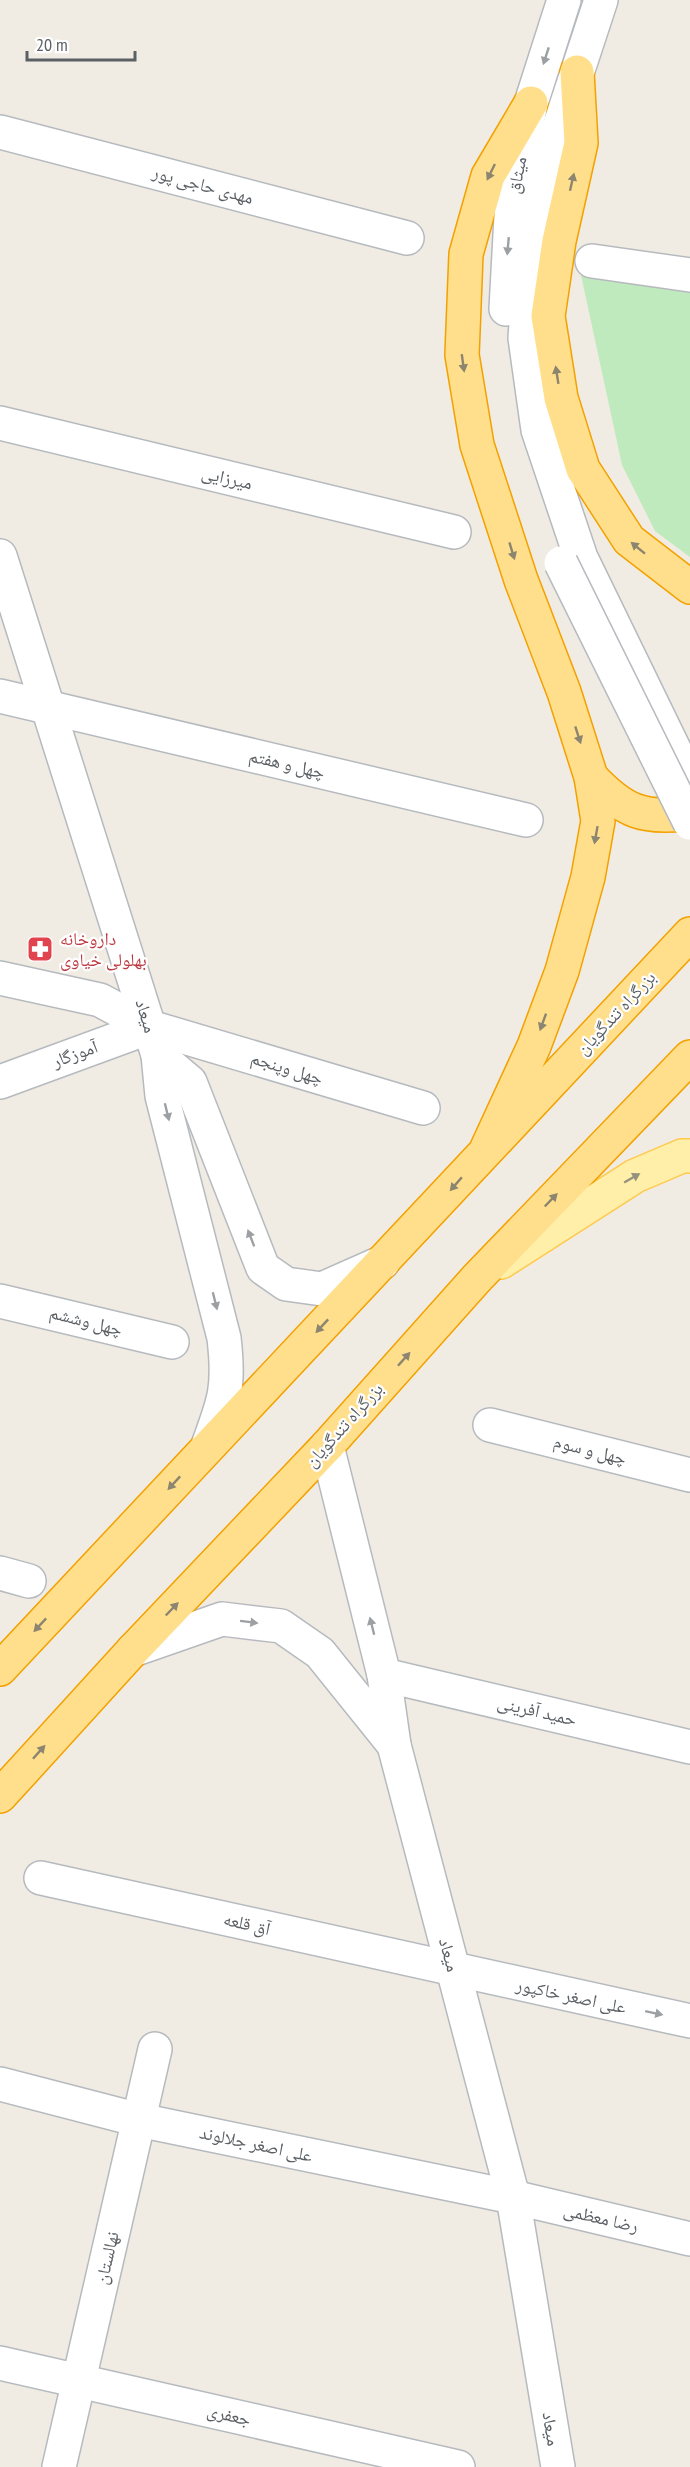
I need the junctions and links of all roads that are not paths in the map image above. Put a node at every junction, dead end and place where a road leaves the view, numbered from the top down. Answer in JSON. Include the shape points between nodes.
{"nodes":[{"id":1,"x":564,"y":0,"type":"edge"},
{"id":2,"x":601,"y":0,"type":"edge"},
{"id":3,"x":578,"y":72,"type":"junction"},
{"id":4,"x":531,"y":103,"type":"junction"},
{"id":5,"x":0,"y":132,"type":"edge"},
{"id":6,"x":406,"y":238,"type":"dead end"},
{"id":7,"x":592,"y":261,"type":"dead end"},
{"id":8,"x":690,"y":275,"type":"edge"},
{"id":9,"x":515,"y":347,"type":"junction"},
{"id":10,"x":0,"y":423,"type":"edge"},
{"id":11,"x":454,"y":532,"type":"dead end"},
{"id":12,"x":0,"y":556,"type":"edge"},
{"id":13,"x":688,"y":589,"type":"edge"},
{"id":14,"x":0,"y":696,"type":"edge"},
{"id":15,"x":48,"y":707,"type":"junction"},
{"id":16,"x":591,"y":777,"type":"junction"},
{"id":17,"x":690,"y":782,"type":"edge"},
{"id":18,"x":690,"y":813,"type":"edge"},
{"id":19,"x":526,"y":820,"type":"dead end"},
{"id":20,"x":690,"y":823,"type":"edge"},
{"id":21,"x":690,"y":933,"type":"edge"},
{"id":22,"x":0,"y":978,"type":"edge"},
{"id":23,"x":154,"y":1041,"type":"junction"},
{"id":24,"x":690,"y":1057,"type":"edge"},
{"id":25,"x":0,"y":1082,"type":"edge"},
{"id":26,"x":423,"y":1108,"type":"dead end"},
{"id":27,"x":487,"y":1148,"type":"junction"},
{"id":28,"x":690,"y":1156,"type":"edge"},
{"id":29,"x":383,"y":1262,"type":"junction"},
{"id":30,"x":477,"y":1278,"type":"junction"},
{"id":31,"x":0,"y":1301,"type":"edge"},
{"id":32,"x":172,"y":1342,"type":"dead end"},
{"id":33,"x":490,"y":1425,"type":"dead end"},
{"id":34,"x":327,"y":1446,"type":"junction"},
{"id":35,"x":207,"y":1448,"type":"junction"},
{"id":36,"x":690,"y":1475,"type":"edge"},
{"id":37,"x":133,"y":1650,"type":"junction"},
{"id":38,"x":0,"y":1669,"type":"edge"},
{"id":39,"x":384,"y":1675,"type":"junction"},
{"id":40,"x":394,"y":1745,"type":"junction"},
{"id":41,"x":690,"y":1747,"type":"edge"},
{"id":42,"x":0,"y":1796,"type":"edge"},
{"id":43,"x":41,"y":1878,"type":"dead end"},
{"id":44,"x":453,"y":1971,"type":"junction"},
{"id":45,"x":690,"y":2021,"type":"edge"},
{"id":46,"x":155,"y":2049,"type":"dead end"},
{"id":47,"x":0,"y":2084,"type":"edge"},
{"id":48,"x":139,"y":2120,"type":"junction"},
{"id":49,"x":513,"y":2197,"type":"junction"},
{"id":50,"x":690,"y":2239,"type":"edge"},
{"id":51,"x":0,"y":2363,"type":"edge"},
{"id":52,"x":78,"y":2381,"type":"junction"},
{"id":53,"x":59,"y":2467,"type":"edge"},
{"id":54,"x":458,"y":2467,"type":"edge"},
{"id":55,"x":558,"y":2467,"type":"edge"}],
"edges":[{"from":1,"to":4,"type":"street","name":"میثاق","one_way":true},
{"from":2,"to":3,"type":"street","name":"میثاق"},
{"from":3,"to":9,"type":"street","name":"میثاق","via":[[556,137],[532,240]]},
{"from":13,"to":3,"type":"highway","one_way":true,"via":[[629,540],[583,469],[561,398],[548,315],[559,241],[581,143]]},
{"from":4,"to":9,"type":"street","name":"میثاق","one_way":true,"via":[[512,198],[507,260]]},
{"from":4,"to":16,"type":"highway","one_way":true,"via":[[488,176],[466,254],[462,355],[477,445],[520,580],[564,693]]},
{"from":5,"to":6,"type":"street","name":"مهدی حاجی پور"},
{"from":7,"to":8,"type":"street"},
{"from":9,"to":17,"type":"street","via":[[581,558]]},
{"from":9,"to":20,"type":"street","bridge":true,"via":[[518,433],[561,563]]},
{"from":10,"to":11,"type":"street","name":"میرزایی"},
{"from":12,"to":15,"type":"street","name":"میعاد"},
{"from":14,"to":15,"type":"street","name":"چهل و هفتم"},
{"from":15,"to":19,"type":"street","name":"چهل و هفتم"},
{"from":15,"to":23,"type":"street","name":"میعاد"},
{"from":16,"to":18,"type":"highway","via":[[611,798],[637,812],[666,817]]},
{"from":16,"to":27,"type":"highway","one_way":true,"via":[[598,821],[588,877],[565,961],[534,1046]]},
{"from":21,"to":27,"type":"highway","name":"بزرگراه تندگویان"},
{"from":22,"to":23,"type":"street","via":[[100,1000]]},
{"from":23,"to":25,"type":"street","name":"آموزگار"},
{"from":23,"to":26,"type":"street","name":"چهل وپنجم"},
{"from":29,"to":23,"type":"street","one_way":true,"via":[[322,1289],[286,1284],[263,1268],[190,1082]]},
{"from":23,"to":35,"type":"street","name":"میعاد","one_way":true,"via":[[162,1096],[224,1338],[226,1397]]},
{"from":30,"to":24,"type":"highway","name":"بزرگراه تندگویان","one_way":true},
{"from":27,"to":29,"type":"highway","name":"بزرگراه تندگویان","one_way":true},
{"from":30,"to":28,"type":"main road","one_way":true,"via":[[635,1176]]},
{"from":29,"to":35,"type":"highway","name":"بزرگراه تندگویان","one_way":true},
{"from":34,"to":30,"type":"highway","name":"بزرگراه تندگویان","one_way":true},
{"from":31,"to":32,"type":"street","name":"چهل وششم"},
{"from":33,"to":36,"type":"street","name":"چهل و سوم"},
{"from":37,"to":34,"type":"highway","name":"بزرگراه تندگویان","one_way":true},
{"from":39,"to":34,"type":"street","name":"میعاد","one_way":true},
{"from":35,"to":38,"type":"highway","name":"بزرگراه تندگویان","one_way":true},
{"from":37,"to":40,"type":"street","one_way":true,"via":[[222,1619],[281,1626],[320,1653]]},
{"from":42,"to":37,"type":"highway","name":"بزرگراه تندگویان","one_way":true},
{"from":39,"to":40,"type":"street","name":"میعاد"},
{"from":39,"to":41,"type":"street","name":"حمید آفرینی"},
{"from":40,"to":44,"type":"street","name":"میعاد"},
{"from":43,"to":44,"type":"street","name":"آق قلعه"},
{"from":44,"to":45,"type":"street","name":"علی اصغر خاکپور","one_way":true},
{"from":44,"to":49,"type":"street","name":"میعاد"},
{"from":46,"to":48,"type":"street","name":"نهالستان"},
{"from":47,"to":48,"type":"street","name":"علی اصغر جلالوند"},
{"from":48,"to":49,"type":"street","name":"علی اصغر جلالوند"},
{"from":48,"to":52,"type":"street","name":"نهالستان"},
{"from":49,"to":50,"type":"street","name":"رضا معظمی"},
{"from":49,"to":55,"type":"street","name":"میعاد"},
{"from":51,"to":52,"type":"street","name":"جعفری"},
{"from":52,"to":53,"type":"street","name":"نهالستان"},
{"from":52,"to":54,"type":"street","name":"جعفری"}]}
